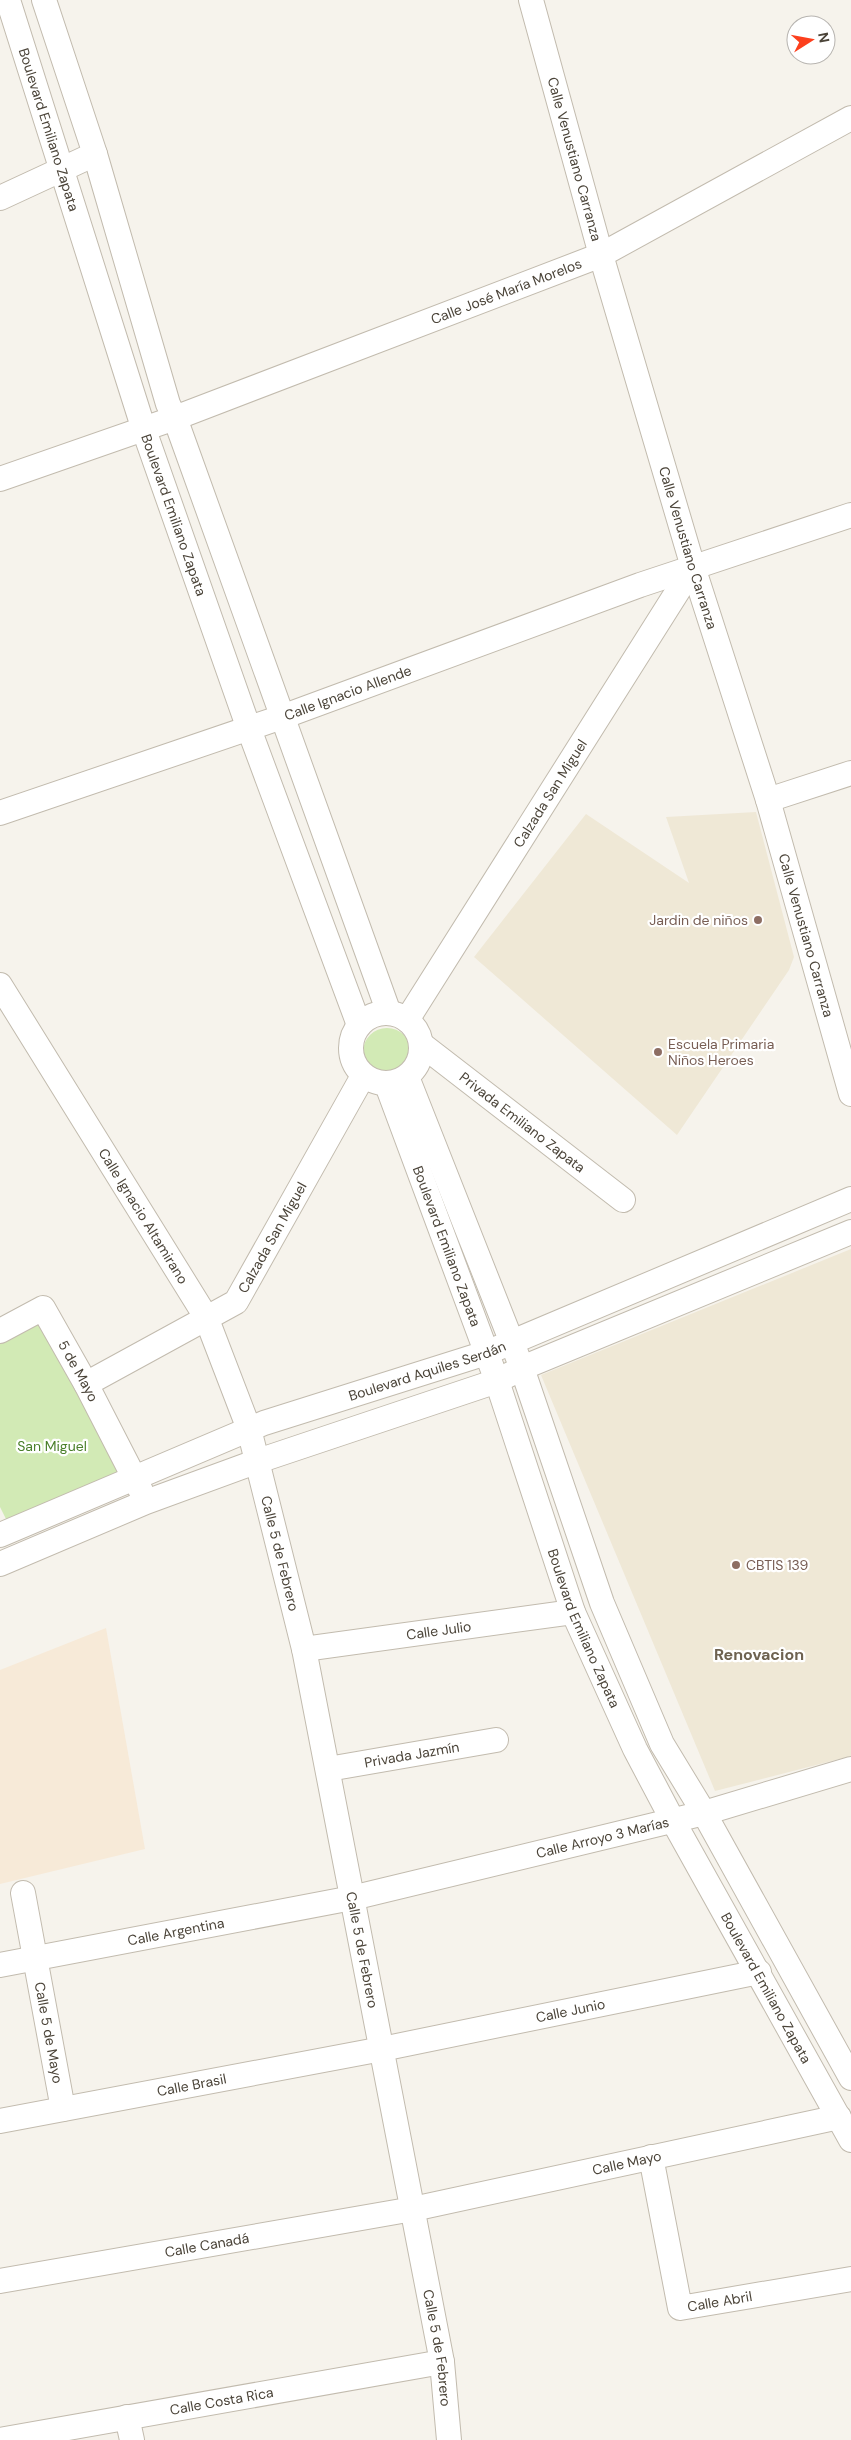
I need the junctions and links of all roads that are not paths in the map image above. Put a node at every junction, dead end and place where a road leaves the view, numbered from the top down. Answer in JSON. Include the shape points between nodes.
{"nodes":[{"id":1,"x":8,"y":0,"type":"edge"},
{"id":2,"x":44,"y":0,"type":"edge"},
{"id":3,"x":532,"y":0,"type":"edge"},
{"id":4,"x":851,"y":118,"type":"edge"},
{"id":5,"x":95,"y":154,"type":"junction"},
{"id":6,"x":62,"y":169,"type":"junction"},
{"id":7,"x":0,"y":198,"type":"edge"},
{"id":8,"x":601,"y":255,"type":"junction"},
{"id":9,"x":175,"y":418,"type":"junction"},
{"id":10,"x":144,"y":430,"type":"junction"},
{"id":11,"x":0,"y":479,"type":"edge"},
{"id":12,"x":851,"y":515,"type":"edge"},
{"id":13,"x":693,"y":567,"type":"junction"},
{"id":14,"x":640,"y":585,"type":"junction"},
{"id":15,"x":660,"y":619,"type":"junction"},
{"id":16,"x":282,"y":718,"type":"junction"},
{"id":17,"x":249,"y":729,"type":"junction"},
{"id":18,"x":851,"y":773,"type":"edge"},
{"id":19,"x":768,"y":800,"type":"junction"},
{"id":20,"x":0,"y":813,"type":"edge"},
{"id":21,"x":0,"y":985,"type":"edge"},
{"id":22,"x":398,"y":1016,"type":"junction"},
{"id":23,"x":359,"y":1025,"type":"junction"},
{"id":24,"x":421,"y":1044,"type":"junction"},
{"id":25,"x":364,"y":1076,"type":"junction"},
{"id":26,"x":397,"y":1081,"type":"junction"},
{"id":27,"x":851,"y":1094,"type":"edge"},
{"id":28,"x":623,"y":1200,"type":"dead end"},
{"id":29,"x":851,"y":1200,"type":"edge"},
{"id":30,"x":851,"y":1232,"type":"edge"},
{"id":31,"x":206,"y":1316,"type":"junction"},
{"id":32,"x":0,"y":1331,"type":"edge"},
{"id":33,"x":511,"y":1342,"type":"junction"},
{"id":34,"x":486,"y":1353,"type":"junction"},
{"id":35,"x":522,"y":1368,"type":"junction"},
{"id":36,"x":497,"y":1381,"type":"junction"},
{"id":37,"x":86,"y":1384,"type":"junction"},
{"id":38,"x":250,"y":1429,"type":"junction"},
{"id":39,"x":258,"y":1461,"type":"junction"},
{"id":40,"x":135,"y":1478,"type":"junction"},
{"id":41,"x":146,"y":1502,"type":"junction"},
{"id":42,"x":0,"y":1534,"type":"edge"},
{"id":43,"x":1,"y":1560,"type":"edge"},
{"id":44,"x":573,"y":1612,"type":"junction"},
{"id":45,"x":304,"y":1649,"type":"junction"},
{"id":46,"x":496,"y":1740,"type":"dead end"},
{"id":47,"x":328,"y":1769,"type":"junction"},
{"id":48,"x":851,"y":1769,"type":"edge"},
{"id":49,"x":704,"y":1813,"type":"junction"},
{"id":50,"x":672,"y":1819,"type":"junction"},
{"id":51,"x":23,"y":1893,"type":"dead end"},
{"id":52,"x":352,"y":1898,"type":"junction"},
{"id":53,"x":37,"y":1958,"type":"junction"},
{"id":54,"x":0,"y":1965,"type":"edge"},
{"id":55,"x":759,"y":1972,"type":"junction"},
{"id":56,"x":382,"y":2049,"type":"junction"},
{"id":57,"x":851,"y":2078,"type":"edge"},
{"id":58,"x":63,"y":2109,"type":"junction"},
{"id":59,"x":839,"y":2117,"type":"junction"},
{"id":60,"x":0,"y":2121,"type":"edge"},
{"id":61,"x":851,"y":2140,"type":"edge"},
{"id":62,"x":651,"y":2156,"type":"junction"},
{"id":63,"x":413,"y":2209,"type":"junction"},
{"id":64,"x":851,"y":2279,"type":"edge"},
{"id":65,"x":0,"y":2282,"type":"edge"},
{"id":66,"x":442,"y":2362,"type":"junction"},
{"id":67,"x":127,"y":2416,"type":"junction"},
{"id":68,"x":0,"y":2440,"type":"edge"},
{"id":69,"x":132,"y":2440,"type":"edge"},
{"id":70,"x":449,"y":2440,"type":"edge"}],
"edges":[{"from":1,"to":6,"type":"street","name":"Boulevard Emiliano Zapata"},
{"from":2,"to":5,"type":"street"},
{"from":3,"to":8,"type":"street","name":"Calle Venustiano Carranza"},
{"from":4,"to":8,"type":"street","name":"Calle José María Morelos"},
{"from":5,"to":6,"type":"street"},
{"from":5,"to":9,"type":"street","via":[[168,404]]},
{"from":6,"to":7,"type":"street"},
{"from":6,"to":10,"type":"street","name":"Boulevard Emiliano Zapata"},
{"from":8,"to":9,"type":"street","name":"Calle José María Morelos"},
{"from":8,"to":13,"type":"street","name":"Calle Venustiano Carranza"},
{"from":9,"to":10,"type":"street","name":"Calle José María Morelos"},
{"from":9,"to":16,"type":"street"},
{"from":10,"to":11,"type":"street","name":"Calle José María Morelos"},
{"from":10,"to":17,"type":"street","name":"Boulevard Emiliano Zapata"},
{"from":12,"to":13,"type":"street","name":"Calle Ignacio Allende"},
{"from":13,"to":14,"type":"street","name":"Calle Ignacio Allende"},
{"from":13,"to":15,"type":"street","name":"Calzada San Miguel"},
{"from":13,"to":19,"type":"street","name":"Calle Venustiano Carranza"},
{"from":14,"to":15,"type":"street"},
{"from":14,"to":16,"type":"street","name":"Calle Ignacio Allende"},
{"from":15,"to":22,"type":"street","name":"Calzada San Miguel"},
{"from":16,"to":17,"type":"street","name":"Calle Ignacio Allende"},
{"from":16,"to":22,"type":"street"},
{"from":17,"to":20,"type":"street","name":"Calle Ignacio Allende"},
{"from":17,"to":23,"type":"street","name":"Boulevard Emiliano Zapata"},
{"from":18,"to":19,"type":"street"},
{"from":19,"to":27,"type":"street","name":"Calle Venustiano Carranza"},
{"from":21,"to":31,"type":"street","name":"Calle Ignacio Altamirano"},
{"from":22,"to":23,"type":"street","via":[[378,1013]]},
{"from":22,"to":24,"type":"street","via":[[417,1030]]},
{"from":23,"to":25,"type":"street","via":[[352,1037],[350,1051],[354,1065]]},
{"from":24,"to":26,"type":"street","via":[[416,1068]]},
{"from":24,"to":28,"type":"street","name":"Privada Emiliano Zapata"},
{"from":25,"to":26,"type":"street","via":[[374,1082]]},
{"from":25,"to":31,"type":"street","name":"Calzada San Miguel","via":[[236,1302]]},
{"from":26,"to":33,"type":"street","name":"Boulevard Emiliano Zapata"},
{"from":26,"to":34,"type":"street","name":"Boulevard Emiliano Zapata"},
{"from":29,"to":33,"type":"street","name":"Boulevard Aquiles Serdán"},
{"from":30,"to":35,"type":"street","name":"Boulevard Aquiles Serdán"},
{"from":31,"to":37,"type":"street","name":"Calzada San Miguel"},
{"from":31,"to":38,"type":"street","name":"Calle Ignacio Altamirano"},
{"from":32,"to":37,"type":"street","name":"5 de Mayo","via":[[43,1308]]},
{"from":33,"to":34,"type":"street","name":"Boulevard Aquiles Serdán"},
{"from":33,"to":35,"type":"street","name":"Boulevard Emiliano Zapata"},
{"from":34,"to":36,"type":"street","name":"Boulevard Emiliano Zapata"},
{"from":34,"to":38,"type":"street","name":"Boulevard Aquiles Serdán"},
{"from":35,"to":36,"type":"street","name":"Boulevard Aquiles Serdán"},
{"from":35,"to":49,"type":"street","name":"Boulevard Emiliano Zapata","via":[[602,1604],[662,1744]]},
{"from":36,"to":39,"type":"street","name":"Boulevard Aquiles Serdán"},
{"from":36,"to":44,"type":"street","name":"Boulevard Emiliano Zapata"},
{"from":37,"to":40,"type":"street","name":"5 de Mayo"},
{"from":38,"to":39,"type":"street","name":"Calle Ignacio Altamirano"},
{"from":38,"to":40,"type":"street","name":"Boulevard Aquiles Serdán"},
{"from":39,"to":41,"type":"street","name":"Boulevard Aquiles Serdán"},
{"from":39,"to":45,"type":"street","name":"Calle 5 de Febrero"},
{"from":40,"to":41,"type":"street","name":"5 de Mayo"},
{"from":40,"to":42,"type":"street","name":"Boulevard Aquiles Serdán"},
{"from":41,"to":43,"type":"street","name":"Boulevard Aquiles Serdán"},
{"from":44,"to":45,"type":"street","name":"Calle Julio"},
{"from":44,"to":50,"type":"street","name":"Boulevard Emiliano Zapata","via":[[635,1749]]},
{"from":45,"to":47,"type":"street","name":"Calle 5 de Febrero"},
{"from":46,"to":47,"type":"street","name":"Privada Jazmín"},
{"from":47,"to":52,"type":"street","name":"Calle 5 de Febrero"},
{"from":48,"to":49,"type":"street","name":"Calle Arroyo 3 Marías"},
{"from":49,"to":50,"type":"street","name":"Calle Arroyo 3 Marías"},
{"from":49,"to":57,"type":"street","name":"Boulevard Emiliano Zapata"},
{"from":50,"to":52,"type":"street","name":"Calle Arroyo 3 Marías"},
{"from":50,"to":55,"type":"street","name":"Boulevard Emiliano Zapata"},
{"from":51,"to":53,"type":"street","name":"Calle 5 de Mayo"},
{"from":52,"to":53,"type":"street","name":"Calle Argentina"},
{"from":52,"to":56,"type":"street","name":"Calle 5 de Febrero"},
{"from":53,"to":54,"type":"street","name":"Calle Argentina"},
{"from":53,"to":58,"type":"street","name":"Calle 5 de Mayo"},
{"from":55,"to":56,"type":"street","name":"Calle Junio"},
{"from":55,"to":59,"type":"street","name":"Boulevard Emiliano Zapata"},
{"from":56,"to":58,"type":"street","name":"Calle Brasil"},
{"from":56,"to":63,"type":"street","name":"Calle 5 de Febrero"},
{"from":58,"to":60,"type":"street","name":"Calle Brasil"},
{"from":59,"to":61,"type":"street","name":"Boulevard Emiliano Zapata"},
{"from":59,"to":62,"type":"street","name":"Calle Mayo"},
{"from":62,"to":63,"type":"street","name":"Calle Mayo"},
{"from":62,"to":64,"type":"street","name":"Calle Abril","via":[[680,2308]]},
{"from":63,"to":65,"type":"street","name":"Calle Canadá"},
{"from":63,"to":66,"type":"street","name":"Calle 5 de Febrero"},
{"from":66,"to":67,"type":"street","name":"Calle Costa Rica"},
{"from":66,"to":70,"type":"street","name":"Calle 5 de Febrero"},
{"from":67,"to":68,"type":"street","name":"Calle Costa Rica"},
{"from":67,"to":69,"type":"street"}]}
